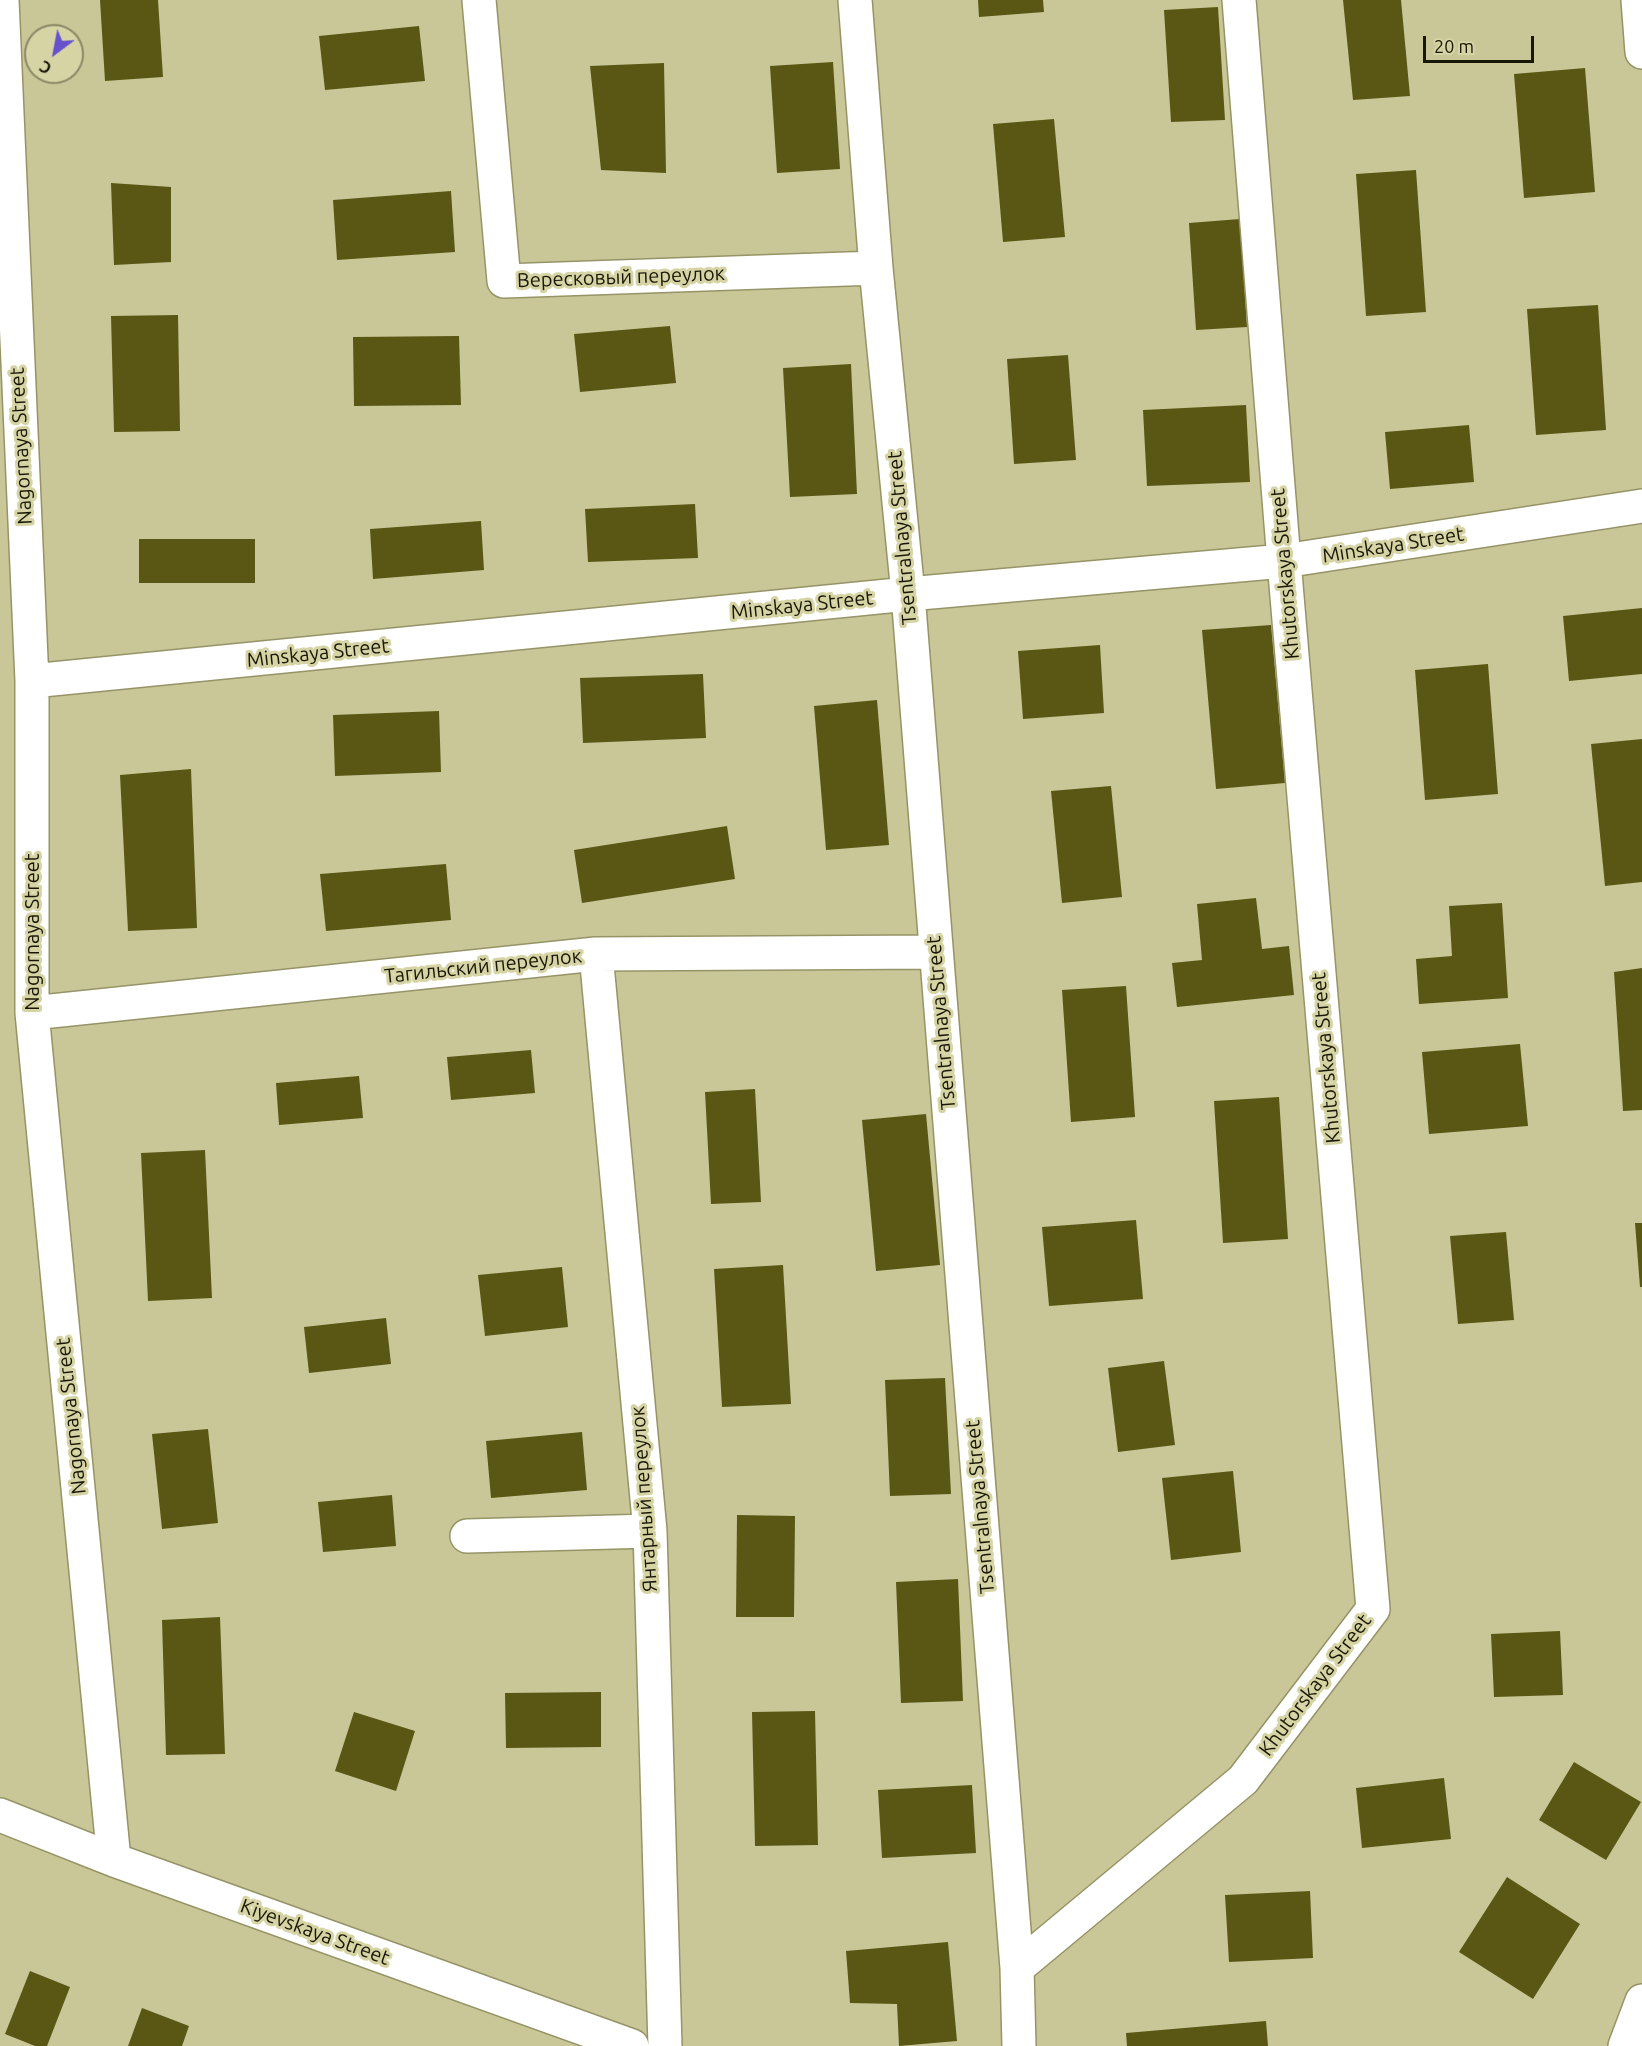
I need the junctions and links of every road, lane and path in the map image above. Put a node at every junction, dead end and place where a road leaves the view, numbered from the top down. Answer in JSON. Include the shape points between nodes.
{"nodes":[{"id":1,"x":2,"y":0,"type":"edge"},
{"id":2,"x":479,"y":0,"type":"edge"},
{"id":3,"x":855,"y":0,"type":"edge"},
{"id":4,"x":1239,"y":0,"type":"edge"},
{"id":5,"x":1638,"y":0,"type":"edge"},
{"id":6,"x":1642,"y":52,"type":"edge"},
{"id":7,"x":876,"y":268,"type":"junction"},
{"id":8,"x":1642,"y":506,"type":"edge"},
{"id":9,"x":1284,"y":561,"type":"junction"},
{"id":10,"x":908,"y":594,"type":"junction"},
{"id":11,"x":32,"y":681,"type":"junction"},
{"id":12,"x":935,"y":952,"type":"junction"},
{"id":13,"x":596,"y":954,"type":"junction"},
{"id":14,"x":32,"y":1013,"type":"junction"},
{"id":15,"x":650,"y":1532,"type":"junction"},
{"id":16,"x":467,"y":1536,"type":"dead end"},
{"id":17,"x":0,"y":1815,"type":"edge"},
{"id":18,"x":114,"y":1860,"type":"junction"},
{"id":19,"x":1017,"y":1968,"type":"junction"},
{"id":20,"x":1642,"y":2001,"type":"edge"},
{"id":21,"x":632,"y":2046,"type":"edge"},
{"id":22,"x":665,"y":2046,"type":"edge"},
{"id":23,"x":1019,"y":2046,"type":"edge"},
{"id":24,"x":1625,"y":2046,"type":"edge"}],
"edges":[{"from":1,"to":11,"type":"street","name":"Nagornaya Street"},
{"from":2,"to":7,"type":"street","name":"Вересковый переулок","via":[[504,281]]},
{"from":3,"to":7,"type":"street","name":"Tsentralnaya Street"},
{"from":4,"to":9,"type":"street","name":"Khutorskaya Street"},
{"from":5,"to":6,"type":"street"},
{"from":7,"to":10,"type":"street","name":"Tsentralnaya Street"},
{"from":8,"to":9,"type":"street","name":"Minskaya Street"},
{"from":9,"to":10,"type":"street","name":"Minskaya Street"},
{"from":9,"to":19,"type":"street","name":"Khutorskaya Street","via":[[1373,1609],[1243,1780]]},
{"from":10,"to":11,"type":"street","name":"Minskaya Street"},
{"from":10,"to":12,"type":"street","name":"Tsentralnaya Street"},
{"from":11,"to":14,"type":"street","name":"Nagornaya Street"},
{"from":12,"to":13,"type":"street","name":"Тагильский переулок"},
{"from":12,"to":19,"type":"street","name":"Tsentralnaya Street"},
{"from":13,"to":14,"type":"street","name":"Тагильский переулок"},
{"from":13,"to":15,"type":"street","name":"Янтарный переулок"},
{"from":14,"to":18,"type":"street","name":"Nagornaya Street"},
{"from":15,"to":16,"type":"street"},
{"from":15,"to":22,"type":"street","name":"Янтарный переулок"},
{"from":17,"to":18,"type":"street","name":"Kiyevskaya Street"},
{"from":18,"to":21,"type":"street","name":"Kiyevskaya Street"},
{"from":19,"to":23,"type":"street","name":"Tsentralnaya Street"},
{"from":20,"to":24,"type":"street"}]}
